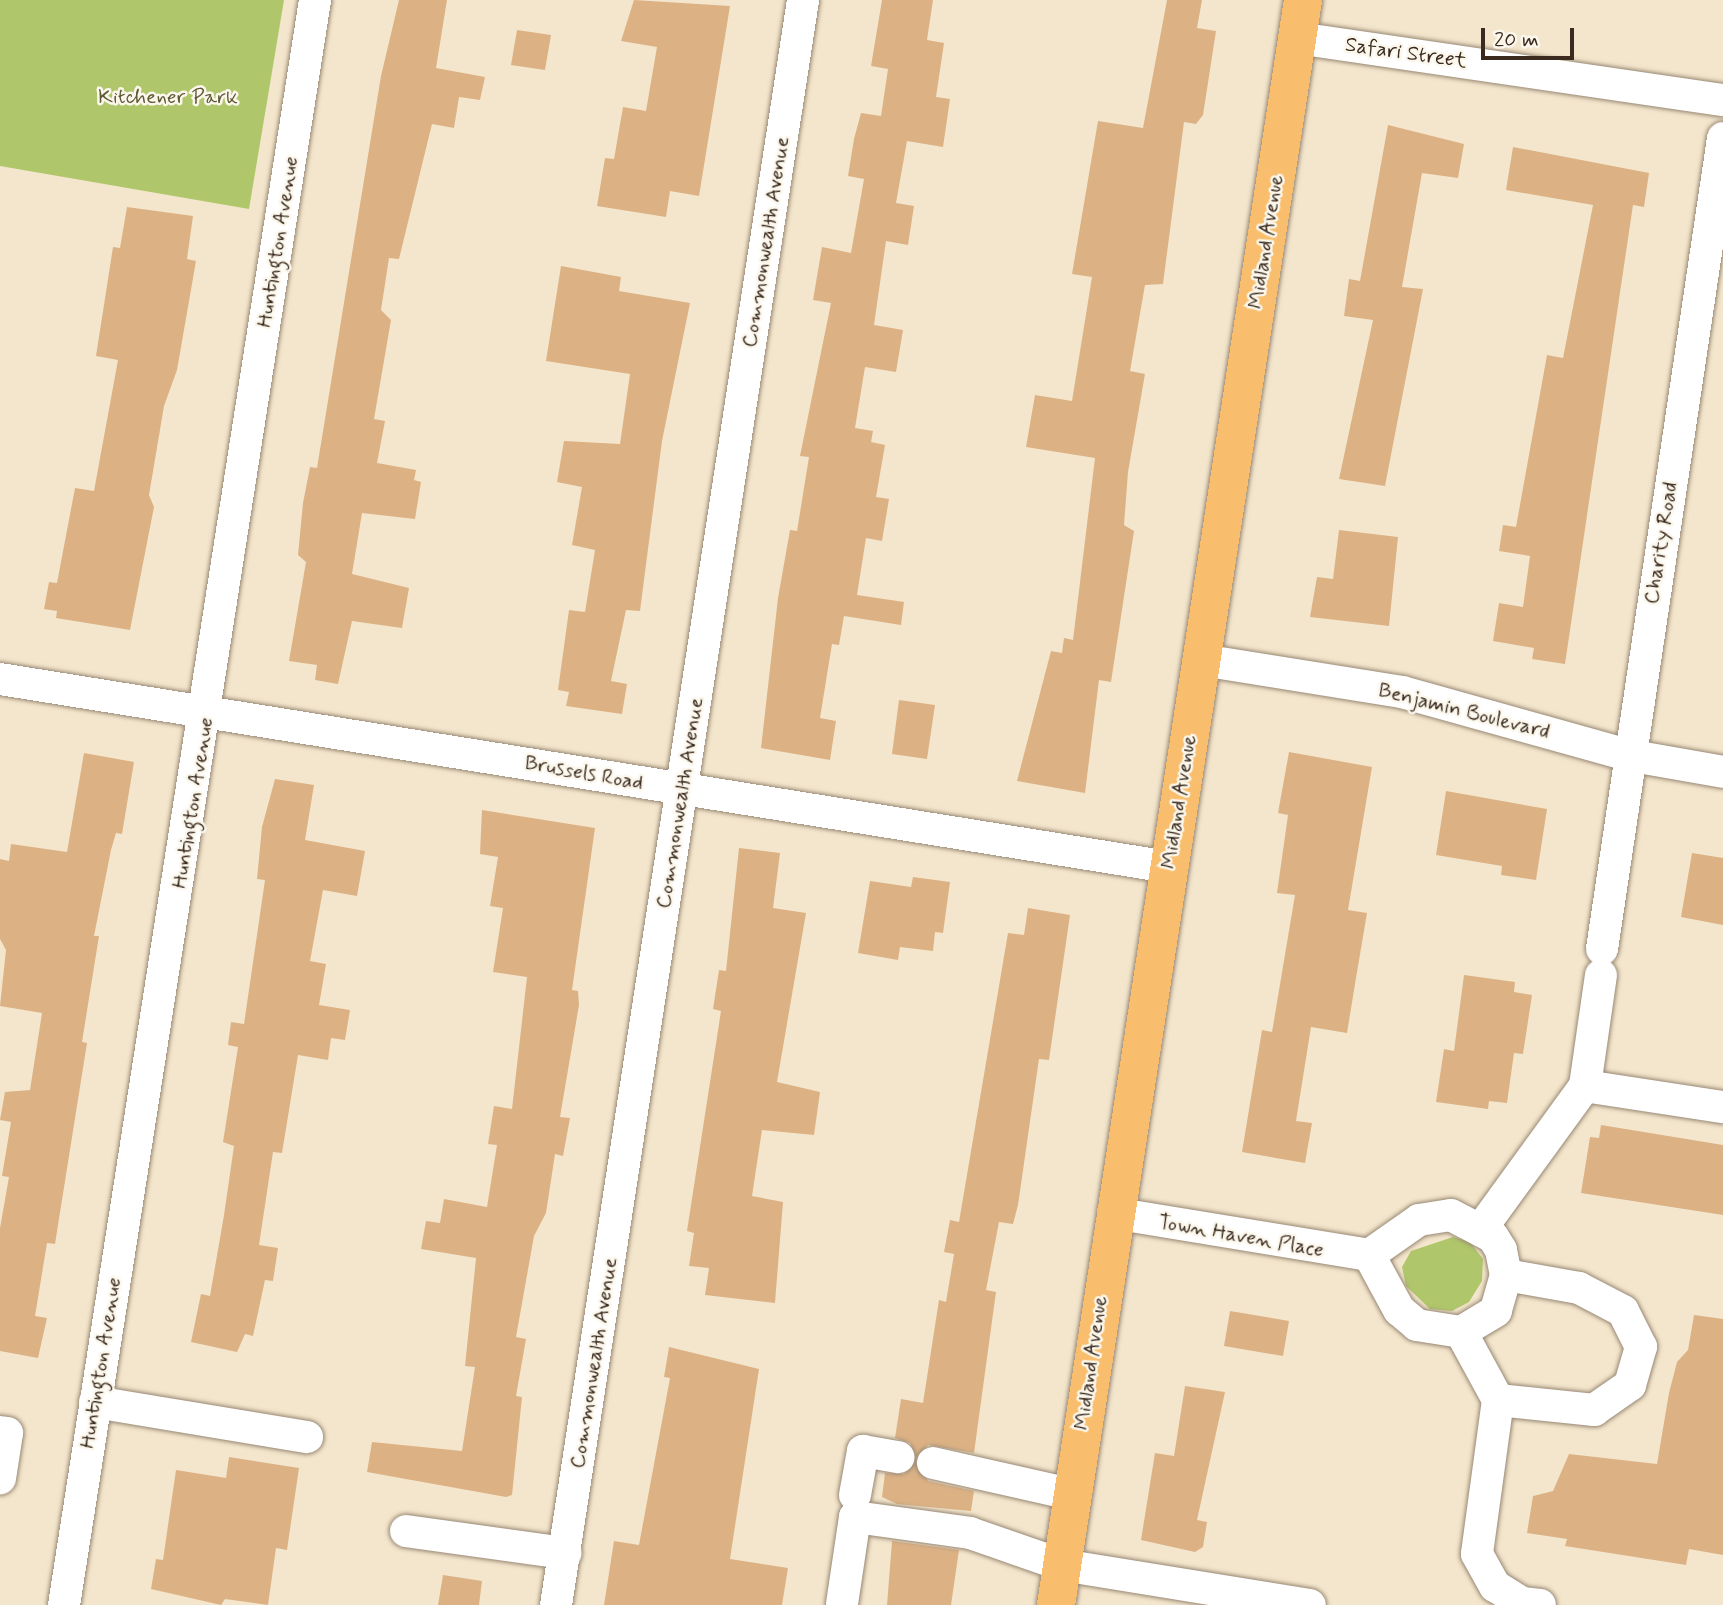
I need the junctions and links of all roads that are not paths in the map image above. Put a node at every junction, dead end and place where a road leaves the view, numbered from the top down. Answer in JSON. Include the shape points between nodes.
{"nodes":[{"id":1,"x":315,"y":0,"type":"edge"},
{"id":2,"x":803,"y":0,"type":"edge"},
{"id":3,"x":1303,"y":0,"type":"edge"},
{"id":4,"x":1297,"y":38,"type":"junction"},
{"id":5,"x":1723,"y":100,"type":"edge"},
{"id":6,"x":1723,"y":138,"type":"edge"},
{"id":7,"x":1202,"y":660,"type":"junction"},
{"id":8,"x":0,"y":679,"type":"edge"},
{"id":9,"x":209,"y":710,"type":"junction"},
{"id":10,"x":1627,"y":755,"type":"junction"},
{"id":11,"x":1723,"y":772,"type":"edge"},
{"id":12,"x":684,"y":790,"type":"junction"},
{"id":13,"x":1169,"y":867,"type":"junction"},
{"id":14,"x":1586,"y":1086,"type":"junction"},
{"id":15,"x":1723,"y":1107,"type":"edge"},
{"id":16,"x":1113,"y":1213,"type":"junction"},
{"id":17,"x":1481,"y":1229,"type":"junction"},
{"id":18,"x":1369,"y":1255,"type":"junction"},
{"id":19,"x":1506,"y":1275,"type":"junction"},
{"id":20,"x":1461,"y":1332,"type":"junction"},
{"id":21,"x":1498,"y":1400,"type":"junction"},
{"id":22,"x":95,"y":1402,"type":"junction"},
{"id":23,"x":0,"y":1432,"type":"edge"},
{"id":24,"x":307,"y":1437,"type":"dead end"},
{"id":25,"x":898,"y":1457,"type":"dead end"},
{"id":26,"x":933,"y":1463,"type":"dead end"},
{"id":27,"x":0,"y":1478,"type":"edge"},
{"id":28,"x":1071,"y":1494,"type":"junction"},
{"id":29,"x":855,"y":1495,"type":"dead end"},
{"id":30,"x":406,"y":1531,"type":"dead end"},
{"id":31,"x":565,"y":1553,"type":"junction"},
{"id":32,"x":1062,"y":1565,"type":"junction"},
{"id":33,"x":842,"y":1604,"type":"edge"},
{"id":34,"x":64,"y":1605,"type":"edge"},
{"id":35,"x":556,"y":1605,"type":"edge"},
{"id":36,"x":1056,"y":1605,"type":"edge"},
{"id":37,"x":1310,"y":1605,"type":"edge"},
{"id":38,"x":1540,"y":1605,"type":"edge"}],
"edges":[{"from":1,"to":9,"type":"street","name":"Huntington Avenue"},
{"from":2,"to":12,"type":"street","name":"Commonwealth Avenue"},
{"from":3,"to":4,"type":"main road","name":"Midland Avenue"},
{"from":4,"to":5,"type":"street","name":"Safari Street"},
{"from":4,"to":7,"type":"main road","name":"Midland Avenue"},
{"from":6,"to":10,"type":"street","name":"Charity Road"},
{"from":7,"to":10,"type":"street","name":"Benjamin Boulevard","via":[[1402,692]]},
{"from":7,"to":13,"type":"main road","name":"Midland Avenue"},
{"from":8,"to":9,"type":"street","name":"Brussels Road"},
{"from":9,"to":12,"type":"street","name":"Brussels Road"},
{"from":9,"to":22,"type":"street","name":"Huntington Avenue"},
{"from":10,"to":11,"type":"street","name":"Benjamin Boulevard"},
{"from":10,"to":14,"type":"street","name":"Charity Road"},
{"from":12,"to":13,"type":"street","name":"Brussels Road"},
{"from":12,"to":31,"type":"street","name":"Commonwealth Avenue"},
{"from":13,"to":16,"type":"main road","name":"Midland Avenue"},
{"from":14,"to":15,"type":"street"},
{"from":14,"to":17,"type":"street"},
{"from":16,"to":18,"type":"street","name":"Town Haven Place"},
{"from":16,"to":28,"type":"main road","name":"Midland Avenue"},
{"from":17,"to":18,"type":"street","via":[[1468,1220],[1433,1215]]},
{"from":17,"to":19,"type":"street","via":[[1501,1250]]},
{"from":18,"to":20,"type":"street","via":[[1399,1310],[1436,1332]]},
{"from":19,"to":20,"type":"street","via":[[1496,1311]]},
{"from":19,"to":21,"type":"street","via":[[1579,1288],[1623,1311],[1641,1346],[1629,1385],[1594,1410]]},
{"from":20,"to":21,"type":"street"},
{"from":21,"to":38,"type":"street","via":[[1477,1554],[1496,1586],[1522,1603]]},
{"from":22,"to":24,"type":"street"},
{"from":22,"to":34,"type":"street","name":"Huntington Avenue"},
{"from":23,"to":27,"type":"street","via":[[6,1433]]},
{"from":25,"to":29,"type":"street","via":[[863,1451]]},
{"from":26,"to":28,"type":"street"},
{"from":28,"to":32,"type":"main road","name":"Midland Avenue"},
{"from":30,"to":31,"type":"street"},
{"from":31,"to":35,"type":"street","name":"Commonwealth Avenue"},
{"from":32,"to":33,"type":"street","via":[[970,1533],[855,1517]]},
{"from":32,"to":36,"type":"main road","name":"Midland Avenue"},
{"from":32,"to":37,"type":"street"}]}
